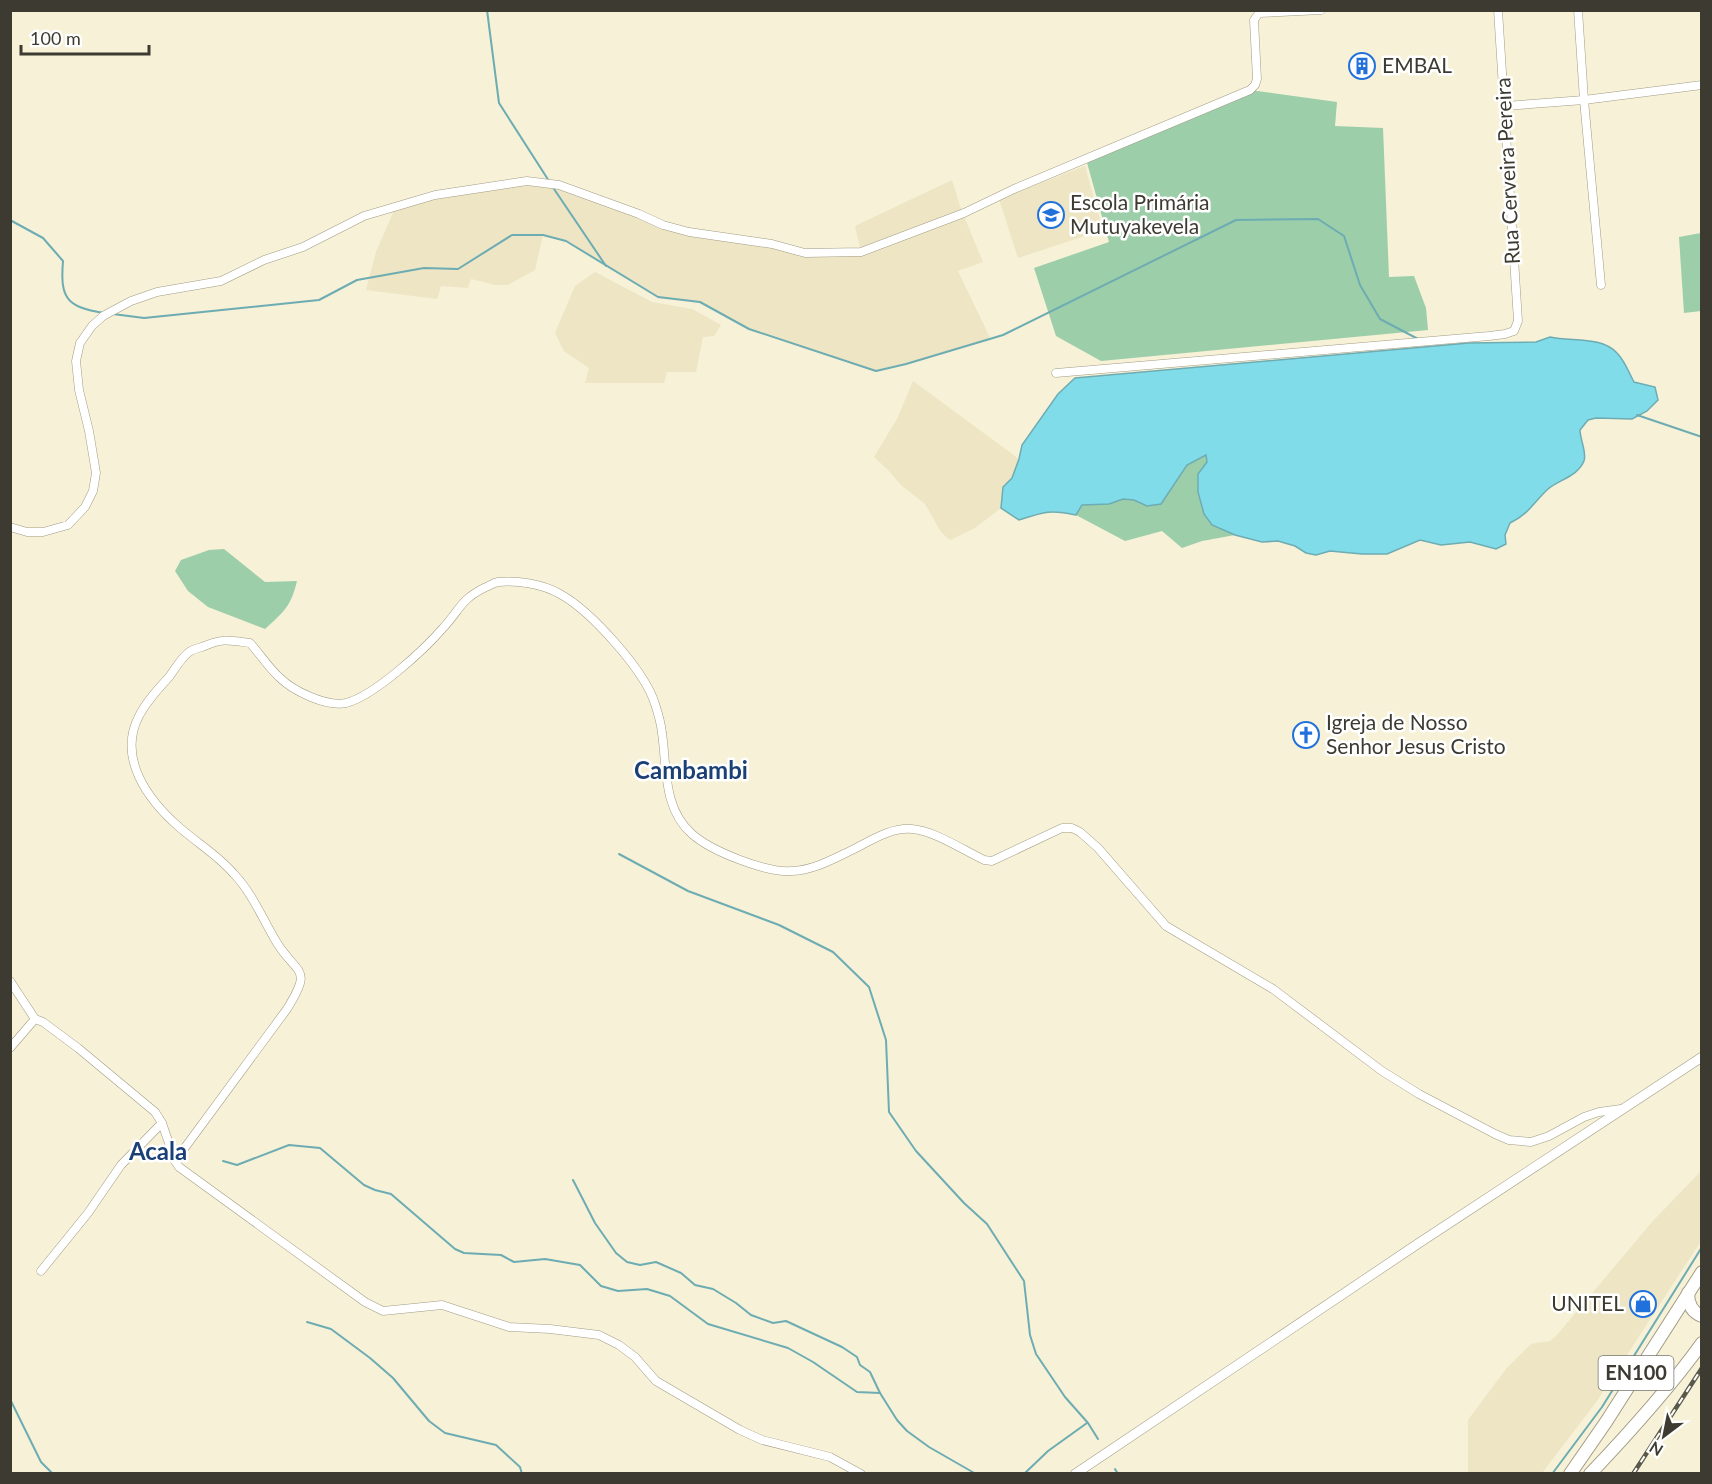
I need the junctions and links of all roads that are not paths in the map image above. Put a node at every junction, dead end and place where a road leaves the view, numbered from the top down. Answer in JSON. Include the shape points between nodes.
{"nodes":[{"id":1,"x":1321,"y":10,"type":"edge"},
{"id":2,"x":1498,"y":10,"type":"edge"},
{"id":3,"x":1578,"y":10,"type":"edge"},
{"id":4,"x":1701,"y":85,"type":"edge"},
{"id":5,"x":1584,"y":100,"type":"junction"},
{"id":6,"x":1505,"y":106,"type":"junction"},
{"id":7,"x":1601,"y":285,"type":"dead end"},
{"id":8,"x":1056,"y":373,"type":"dead end"},
{"id":9,"x":10,"y":527,"type":"edge"},
{"id":10,"x":10,"y":981,"type":"edge"},
{"id":11,"x":34,"y":1019,"type":"junction"},
{"id":12,"x":10,"y":1048,"type":"edge"},
{"id":13,"x":1701,"y":1057,"type":"edge"},
{"id":14,"x":1621,"y":1109,"type":"junction"},
{"id":15,"x":162,"y":1123,"type":"junction"},
{"id":16,"x":175,"y":1161,"type":"junction"},
{"id":17,"x":41,"y":1270,"type":"dead end"},
{"id":18,"x":1701,"y":1272,"type":"edge"},
{"id":19,"x":1688,"y":1293,"type":"junction"},
{"id":20,"x":1701,"y":1316,"type":"edge"},
{"id":21,"x":1701,"y":1343,"type":"edge"},
{"id":22,"x":861,"y":1473,"type":"edge"},
{"id":23,"x":1075,"y":1473,"type":"edge"},
{"id":24,"x":1570,"y":1473,"type":"edge"},
{"id":25,"x":1590,"y":1473,"type":"edge"}],
"edges":[{"from":1,"to":9,"type":"street","via":[[1255,16],[1257,79],[1250,90],[964,213],[861,252],[805,253],[689,232],[559,185],[527,181],[435,195],[364,216],[221,281],[157,292],[130,302],[92,326],[77,351],[79,390],[96,472],[85,507],[68,525],[52,530],[27,532]]},
{"from":2,"to":6,"type":"street","name":"Rua Cerveira Pereira"},
{"from":3,"to":5,"type":"street"},
{"from":4,"to":5,"type":"street"},
{"from":5,"to":6,"type":"street"},
{"from":5,"to":7,"type":"street"},
{"from":6,"to":8,"type":"street","name":"Rua Cerveira Pereira","via":[[1518,321],[1514,331]]},
{"from":10,"to":11,"type":"street"},
{"from":11,"to":12,"type":"street"},
{"from":11,"to":15,"type":"street","via":[[93,1060],[155,1112]]},
{"from":13,"to":14,"type":"street"},
{"from":14,"to":16,"type":"street","via":[[1591,1114],[1531,1142],[1495,1134],[1391,1077],[1273,989],[1166,926],[1098,848],[1072,828],[1062,828],[992,861],[911,829],[886,834],[822,864],[792,872],[772,870],[717,850],[690,833],[674,811],[655,703],[650,687],[634,664],[592,620],[560,594],[537,585],[496,582],[470,595],[445,626],[392,675],[366,694],[345,703],[313,698],[295,689],[280,678],[250,643],[221,639],[189,652],[137,719],[130,750],[145,789],[180,828],[233,872],[255,902],[281,950],[302,976],[287,1009]]},
{"from":14,"to":23,"type":"street"},
{"from":15,"to":16,"type":"street"},
{"from":15,"to":17,"type":"street","via":[[121,1165]]},
{"from":16,"to":22,"type":"street","via":[[365,1302],[383,1311],[442,1305],[509,1327],[599,1335],[635,1357],[656,1381],[740,1430],[762,1440],[830,1456]]},
{"from":18,"to":19,"type":"highway","number":"EN100"},
{"from":19,"to":20,"type":"highway","via":[[1693,1311]]},
{"from":19,"to":24,"type":"highway","number":"EN100"},
{"from":21,"to":25,"type":"highway","number":"EN100","via":[[1653,1406]]}]}
